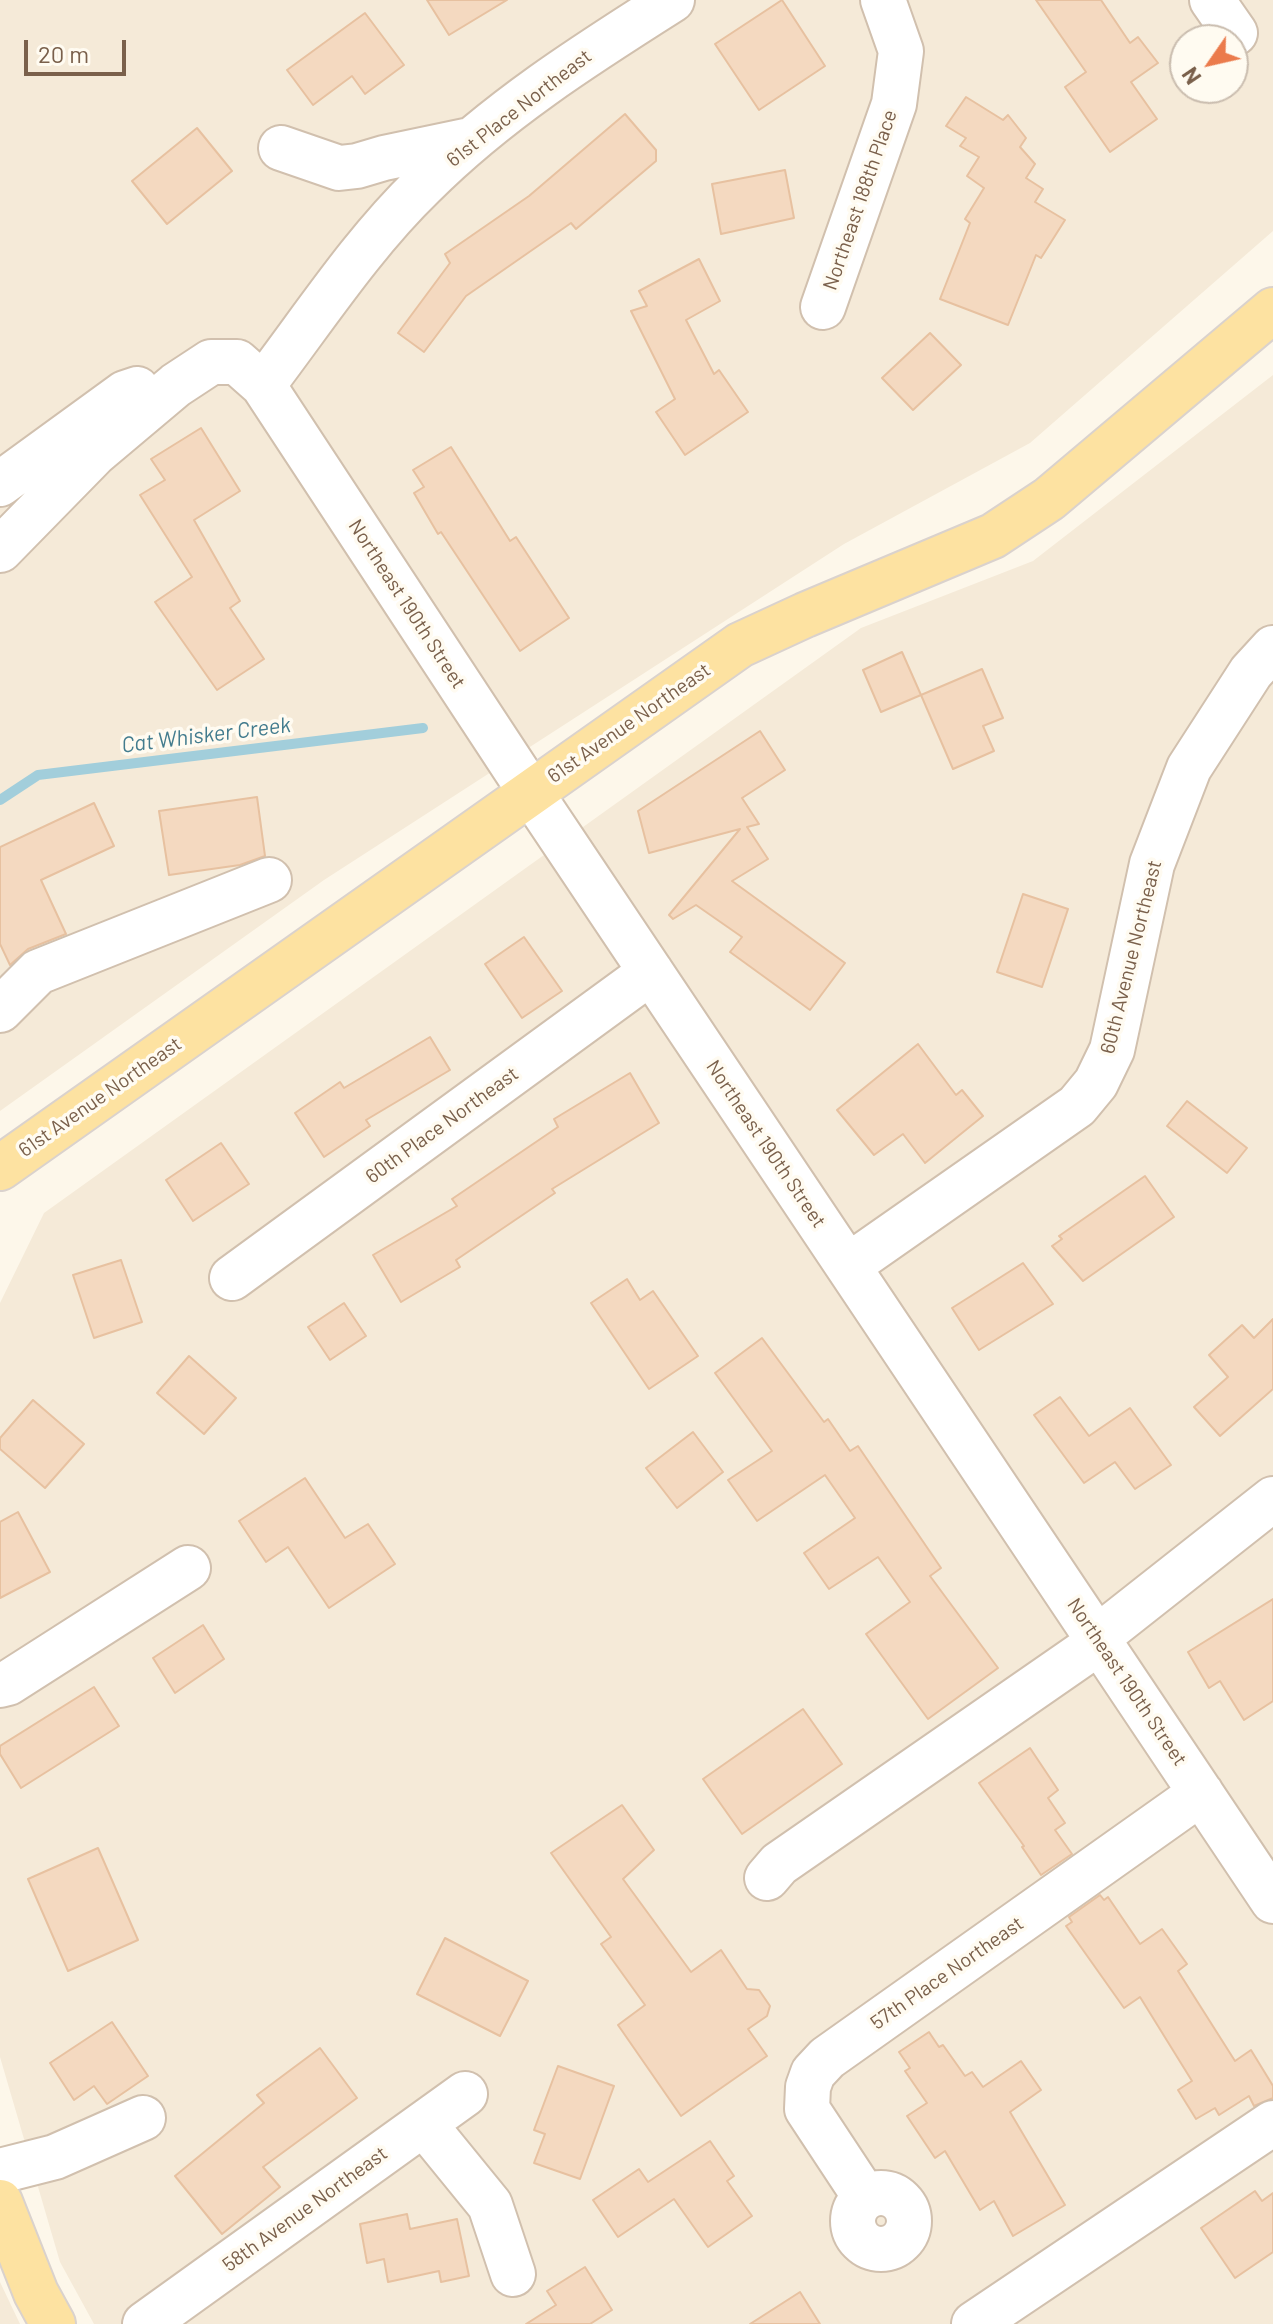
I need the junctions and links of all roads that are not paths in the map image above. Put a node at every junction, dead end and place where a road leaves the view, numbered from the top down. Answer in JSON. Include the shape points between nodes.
{"nodes":[{"id":1,"x":672,"y":0,"type":"edge"},
{"id":2,"x":883,"y":0,"type":"edge"},
{"id":3,"x":470,"y":140,"type":"junction"},
{"id":4,"x":281,"y":148,"type":"dead end"},
{"id":5,"x":823,"y":307,"type":"dead end"},
{"id":6,"x":1273,"y":310,"type":"edge"},
{"id":7,"x":211,"y":362,"type":"junction"},
{"id":8,"x":263,"y":385,"type":"junction"},
{"id":9,"x":0,"y":484,"type":"edge"},
{"id":10,"x":0,"y":550,"type":"edge"},
{"id":11,"x":1273,"y":648,"type":"edge"},
{"id":12,"x":531,"y":793,"type":"junction"},
{"id":13,"x":269,"y":880,"type":"dead end"},
{"id":14,"x":651,"y":972,"type":"junction"},
{"id":15,"x":0,"y":1010,"type":"edge"},
{"id":16,"x":0,"y":1168,"type":"edge"},
{"id":17,"x":848,"y":1266,"type":"junction"},
{"id":18,"x":232,"y":1278,"type":"dead end"},
{"id":19,"x":1273,"y":1499,"type":"edge"},
{"id":20,"x":188,"y":1568,"type":"dead end"},
{"id":21,"x":1099,"y":1639,"type":"junction"},
{"id":22,"x":0,"y":1685,"type":"edge"},
{"id":23,"x":1201,"y":1793,"type":"junction"},
{"id":24,"x":767,"y":1878,"type":"dead end"},
{"id":25,"x":1273,"y":1901,"type":"edge"},
{"id":26,"x":465,"y":2094,"type":"dead end"},
{"id":27,"x":143,"y":2118,"type":"dead end"},
{"id":28,"x":1273,"y":2123,"type":"edge"},
{"id":29,"x":424,"y":2124,"type":"junction"},
{"id":30,"x":0,"y":2171,"type":"edge"},
{"id":31,"x":865,"y":2197,"type":"dead end"},
{"id":32,"x":0,"y":2204,"type":"edge"},
{"id":33,"x":513,"y":2274,"type":"dead end"},
{"id":34,"x":53,"y":2324,"type":"edge"},
{"id":35,"x":145,"y":2324,"type":"edge"},
{"id":36,"x":974,"y":2324,"type":"edge"}],
"edges":[{"from":1,"to":3,"type":"street","name":"61st Place Northeast"},
{"from":2,"to":5,"type":"street","name":"Northeast 188th Place","via":[[901,51],[894,104]]},
{"from":3,"to":4,"type":"street","via":[[339,168]]},
{"from":3,"to":8,"type":"street","name":"61st Place Northeast","via":[[386,225]]},
{"from":6,"to":12,"type":"main road","name":"61st Avenue Northeast","via":[[1049,499],[993,536],[740,645]]},
{"from":7,"to":8,"type":"street","via":[[237,362]]},
{"from":7,"to":9,"type":"street","via":[[125,393]]},
{"from":7,"to":10,"type":"street","via":[[94,454]]},
{"from":8,"to":12,"type":"street","name":"Northeast 190th Street"},
{"from":11,"to":17,"type":"street","name":"60th Avenue Northeast","via":[[1251,672],[1189,768],[1152,864],[1112,1050],[1096,1083],[1077,1106]]},
{"from":12,"to":14,"type":"street","name":"Northeast 190th Street"},
{"from":12,"to":16,"type":"main road","name":"61st Avenue Northeast"},
{"from":13,"to":15,"type":"street","via":[[38,972]]},
{"from":14,"to":17,"type":"street","name":"Northeast 190th Street"},
{"from":14,"to":18,"type":"street","name":"60th Place Northeast"},
{"from":17,"to":21,"type":"street","name":"Northeast 190th Street"},
{"from":19,"to":21,"type":"street"},
{"from":20,"to":22,"type":"street"},
{"from":21,"to":23,"type":"street","name":"Northeast 190th Street"},
{"from":21,"to":24,"type":"street","via":[[779,1864]]},
{"from":23,"to":25,"type":"street","name":"Northeast 190th Street"},
{"from":23,"to":31,"type":"street","name":"57th Place Northeast","via":[[813,2073],[807,2109]]},
{"from":26,"to":29,"type":"street","name":"58th Avenue Northeast"},
{"from":27,"to":30,"type":"street","via":[[55,2157]]},
{"from":28,"to":36,"type":"street"},
{"from":29,"to":33,"type":"street","via":[[490,2205]]},
{"from":29,"to":35,"type":"street","name":"58th Avenue Northeast"},
{"from":32,"to":34,"type":"main road"}]}
